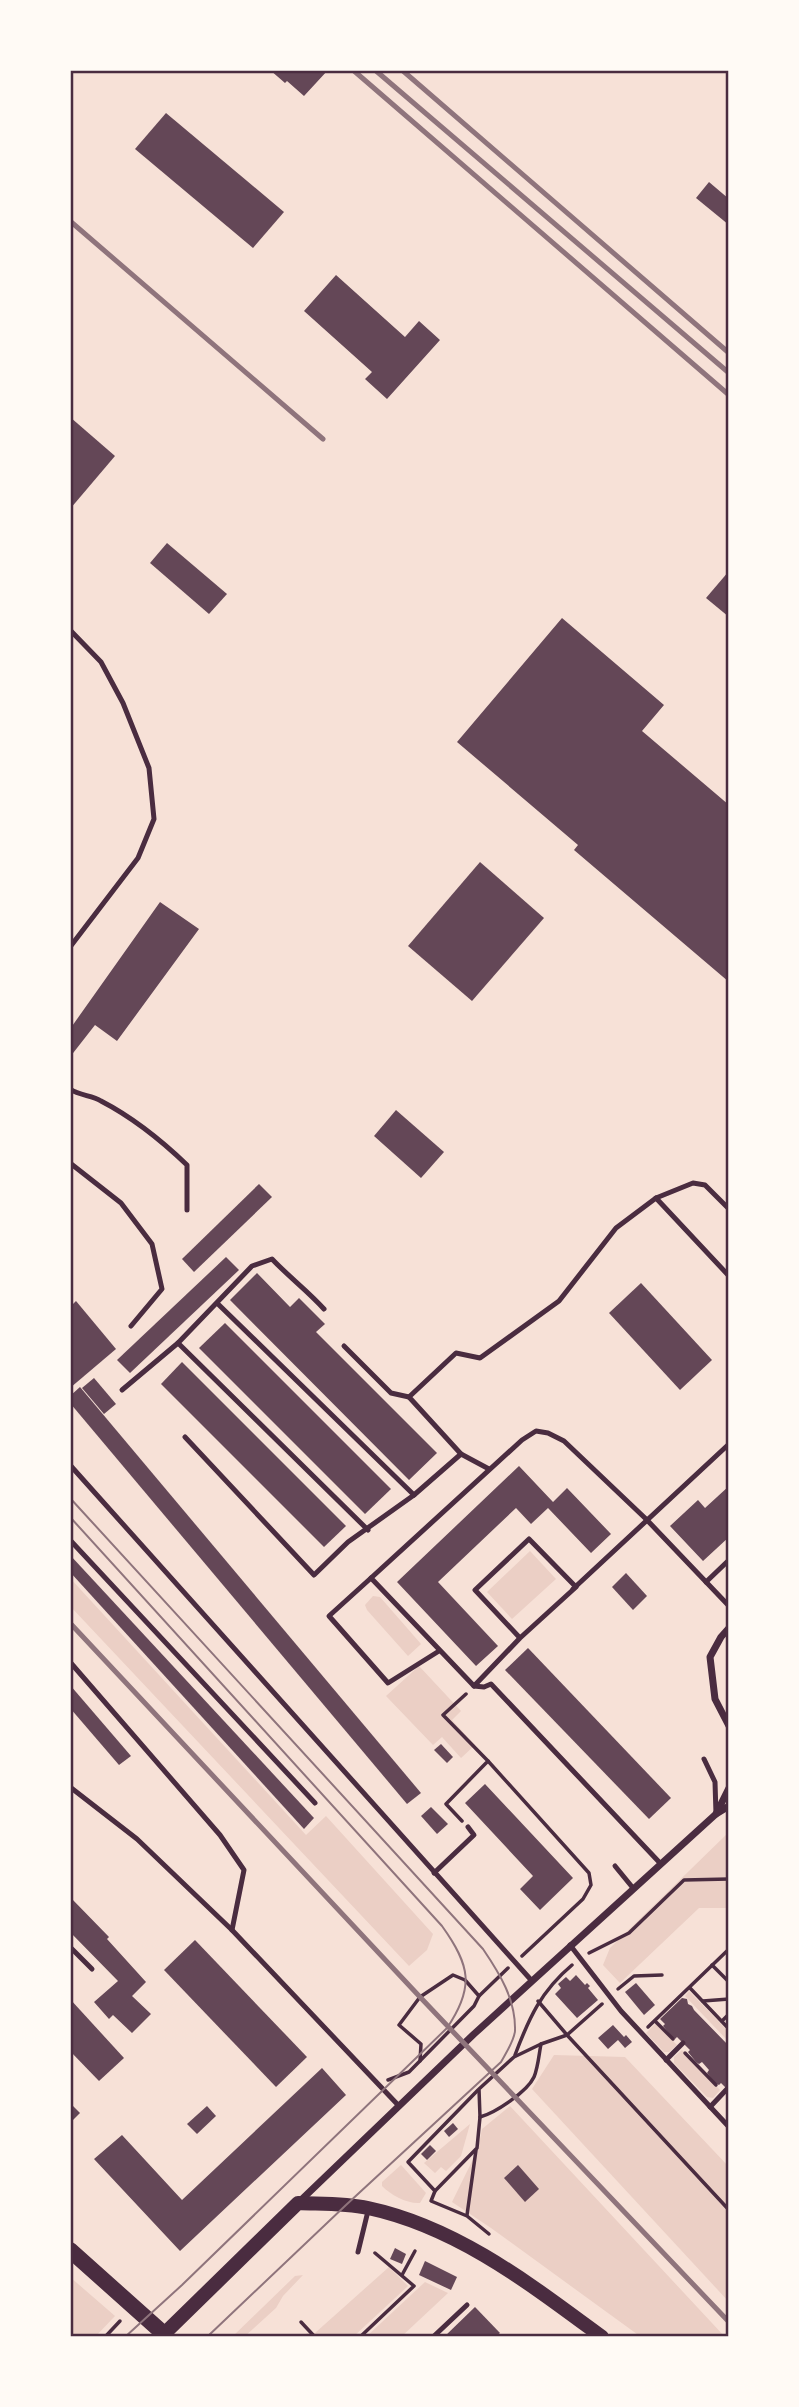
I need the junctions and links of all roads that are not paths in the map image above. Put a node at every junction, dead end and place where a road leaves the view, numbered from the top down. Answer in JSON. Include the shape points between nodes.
{"nodes":[{"id":1,"x":70,"y":630,"type":"edge"},
{"id":2,"x":70,"y":947,"type":"edge"},
{"id":3,"x":70,"y":1090,"type":"edge"},
{"id":4,"x":70,"y":1163,"type":"edge"},
{"id":5,"x":656,"y":1198,"type":"junction"},
{"id":6,"x":729,"y":1209,"type":"edge"},
{"id":7,"x":187,"y":1210,"type":"dead end"},
{"id":8,"x":729,"y":1276,"type":"edge"},
{"id":9,"x":218,"y":1304,"type":"junction"},
{"id":10,"x":324,"y":1309,"type":"dead end"},
{"id":11,"x":131,"y":1326,"type":"dead end"},
{"id":12,"x":178,"y":1343,"type":"junction"},
{"id":13,"x":344,"y":1346,"type":"dead end"},
{"id":14,"x":122,"y":1390,"type":"dead end"},
{"id":15,"x":409,"y":1397,"type":"junction"},
{"id":16,"x":185,"y":1437,"type":"dead end"},
{"id":17,"x":729,"y":1444,"type":"edge"},
{"id":18,"x":461,"y":1454,"type":"junction"},
{"id":19,"x":70,"y":1465,"type":"edge"},
{"id":20,"x":489,"y":1469,"type":"junction"},
{"id":21,"x":414,"y":1495,"type":"junction"},
{"id":22,"x":646,"y":1519,"type":"junction"},
{"id":23,"x":368,"y":1530,"type":"junction"},
{"id":24,"x":70,"y":1540,"type":"edge"},
{"id":25,"x":729,"y":1560,"type":"edge"},
{"id":26,"x":371,"y":1578,"type":"junction"},
{"id":27,"x":706,"y":1582,"type":"junction"},
{"id":28,"x":576,"y":1587,"type":"junction"},
{"id":29,"x":729,"y":1606,"type":"edge"},
{"id":30,"x":729,"y":1628,"type":"edge"},
{"id":31,"x":520,"y":1638,"type":"junction"},
{"id":32,"x":439,"y":1651,"type":"junction"},
{"id":33,"x":70,"y":1662,"type":"edge"},
{"id":34,"x":474,"y":1686,"type":"junction"},
{"id":35,"x":523,"y":1717,"type":"junction"},
{"id":36,"x":520,"y":1725,"type":"dead end"},
{"id":37,"x":729,"y":1726,"type":"edge"},
{"id":38,"x":704,"y":1759,"type":"dead end"},
{"id":39,"x":70,"y":1787,"type":"edge"},
{"id":40,"x":729,"y":1788,"type":"edge"},
{"id":41,"x":315,"y":1803,"type":"dead end"},
{"id":42,"x":729,"y":1806,"type":"edge"},
{"id":43,"x":716,"y":1814,"type":"junction"},
{"id":44,"x":468,"y":1828,"type":"road end"},
{"id":45,"x":660,"y":1863,"type":"junction"},
{"id":46,"x":615,"y":1866,"type":"dead end"},
{"id":47,"x":434,"y":1873,"type":"junction"},
{"id":48,"x":633,"y":1888,"type":"junction"},
{"id":49,"x":232,"y":1930,"type":"junction"},
{"id":50,"x":570,"y":1945,"type":"junction"},
{"id":51,"x":70,"y":1947,"type":"edge"},
{"id":52,"x":92,"y":1969,"type":"dead end"},
{"id":53,"x":532,"y":1981,"type":"junction"},
{"id":54,"x":682,"y":2045,"type":"road end"},
{"id":55,"x":666,"y":2060,"type":"junction"},
{"id":56,"x":726,"y":2091,"type":"edge"},
{"id":57,"x":399,"y":2106,"type":"junction"},
{"id":58,"x":710,"y":2107,"type":"junction"},
{"id":59,"x":729,"y":2127,"type":"edge"},
{"id":60,"x":298,"y":2203,"type":"junction"},
{"id":61,"x":368,"y":2208,"type":"junction"},
{"id":62,"x":70,"y":2250,"type":"edge"},
{"id":63,"x":358,"y":2252,"type":"dead end"},
{"id":64,"x":467,"y":2305,"type":"dead end"},
{"id":65,"x":163,"y":2336,"type":"edge"},
{"id":66,"x":433,"y":2337,"type":"edge"},
{"id":67,"x":602,"y":2337,"type":"edge"}],
"edges":[{"from":1,"to":2,"type":"lane","via":[[101,662],[123,703],[149,768],[154,819],[138,858]]},
{"from":3,"to":7,"type":"lane","via":[[99,1099],[170,1147],[187,1165]]},
{"from":4,"to":11,"type":"lane","via":[[121,1203],[152,1244],[162,1289]]},
{"from":5,"to":6,"type":"lane","via":[[693,1183],[705,1185]]},
{"from":5,"to":8,"type":"lane"},
{"from":5,"to":15,"type":"lane","via":[[616,1228],[559,1301],[480,1358],[456,1353]]},
{"from":9,"to":10,"type":"lane","via":[[252,1266],[272,1259]]},
{"from":9,"to":12,"type":"lane"},
{"from":9,"to":21,"type":"lane"},
{"from":12,"to":14,"type":"lane"},
{"from":12,"to":23,"type":"lane"},
{"from":13,"to":15,"type":"lane","via":[[391,1393]]},
{"from":15,"to":18,"type":"lane"},
{"from":16,"to":23,"type":"lane","via":[[314,1575],[348,1542]]},
{"from":17,"to":22,"type":"lane"},
{"from":18,"to":20,"type":"lane"},
{"from":18,"to":21,"type":"lane"},
{"from":19,"to":47,"type":"lane"},
{"from":20,"to":22,"type":"lane","via":[[522,1440],[537,1431],[548,1433],[564,1441]]},
{"from":20,"to":26,"type":"lane"},
{"from":21,"to":23,"type":"lane"},
{"from":22,"to":27,"type":"lane"},
{"from":22,"to":28,"type":"lane"},
{"from":24,"to":41,"type":"lane"},
{"from":25,"to":27,"type":"lane"},
{"from":26,"to":32,"type":"lane"},
{"from":26,"to":32,"type":"lane","via":[[329,1616],[388,1683]]},
{"from":27,"to":29,"type":"lane"},
{"from":28,"to":31,"type":"lane"},
{"from":28,"to":31,"type":"lane","via":[[529,1539],[475,1590]]},
{"from":30,"to":37,"type":"street","via":[[710,1657],[715,1699]]},
{"from":31,"to":34,"type":"lane"},
{"from":32,"to":34,"type":"lane"},
{"from":33,"to":49,"type":"lane","via":[[220,1835],[244,1870]]},
{"from":34,"to":35,"type":"lane","via":[[491,1684]]},
{"from":35,"to":36,"type":"lane"},
{"from":35,"to":45,"type":"lane"},
{"from":38,"to":43,"type":"lane","via":[[715,1782]]},
{"from":39,"to":49,"type":"lane","via":[[137,1839]]},
{"from":40,"to":43,"type":"street"},
{"from":42,"to":43,"type":"street"},
{"from":43,"to":45,"type":"street"},
{"from":44,"to":47,"type":"lane","via":[[474,1835]]},
{"from":45,"to":48,"type":"street"},
{"from":46,"to":48,"type":"lane"},
{"from":47,"to":53,"type":"lane"},
{"from":48,"to":50,"type":"street"},
{"from":49,"to":57,"type":"lane"},
{"from":50,"to":53,"type":"street"},
{"from":50,"to":55,"type":"lane"},
{"from":51,"to":52,"type":"lane"},
{"from":53,"to":57,"type":"street"},
{"from":54,"to":55,"type":"lane"},
{"from":55,"to":58,"type":"lane"},
{"from":56,"to":58,"type":"lane"},
{"from":57,"to":60,"type":"street"},
{"from":58,"to":59,"type":"lane"},
{"from":60,"to":61,"type":"main road"},
{"from":60,"to":65,"type":"main road"},
{"from":61,"to":63,"type":"lane"},
{"from":61,"to":67,"type":"main road","via":[[487,2256]]},
{"from":62,"to":65,"type":"main road"},
{"from":64,"to":66,"type":"lane"}]}
